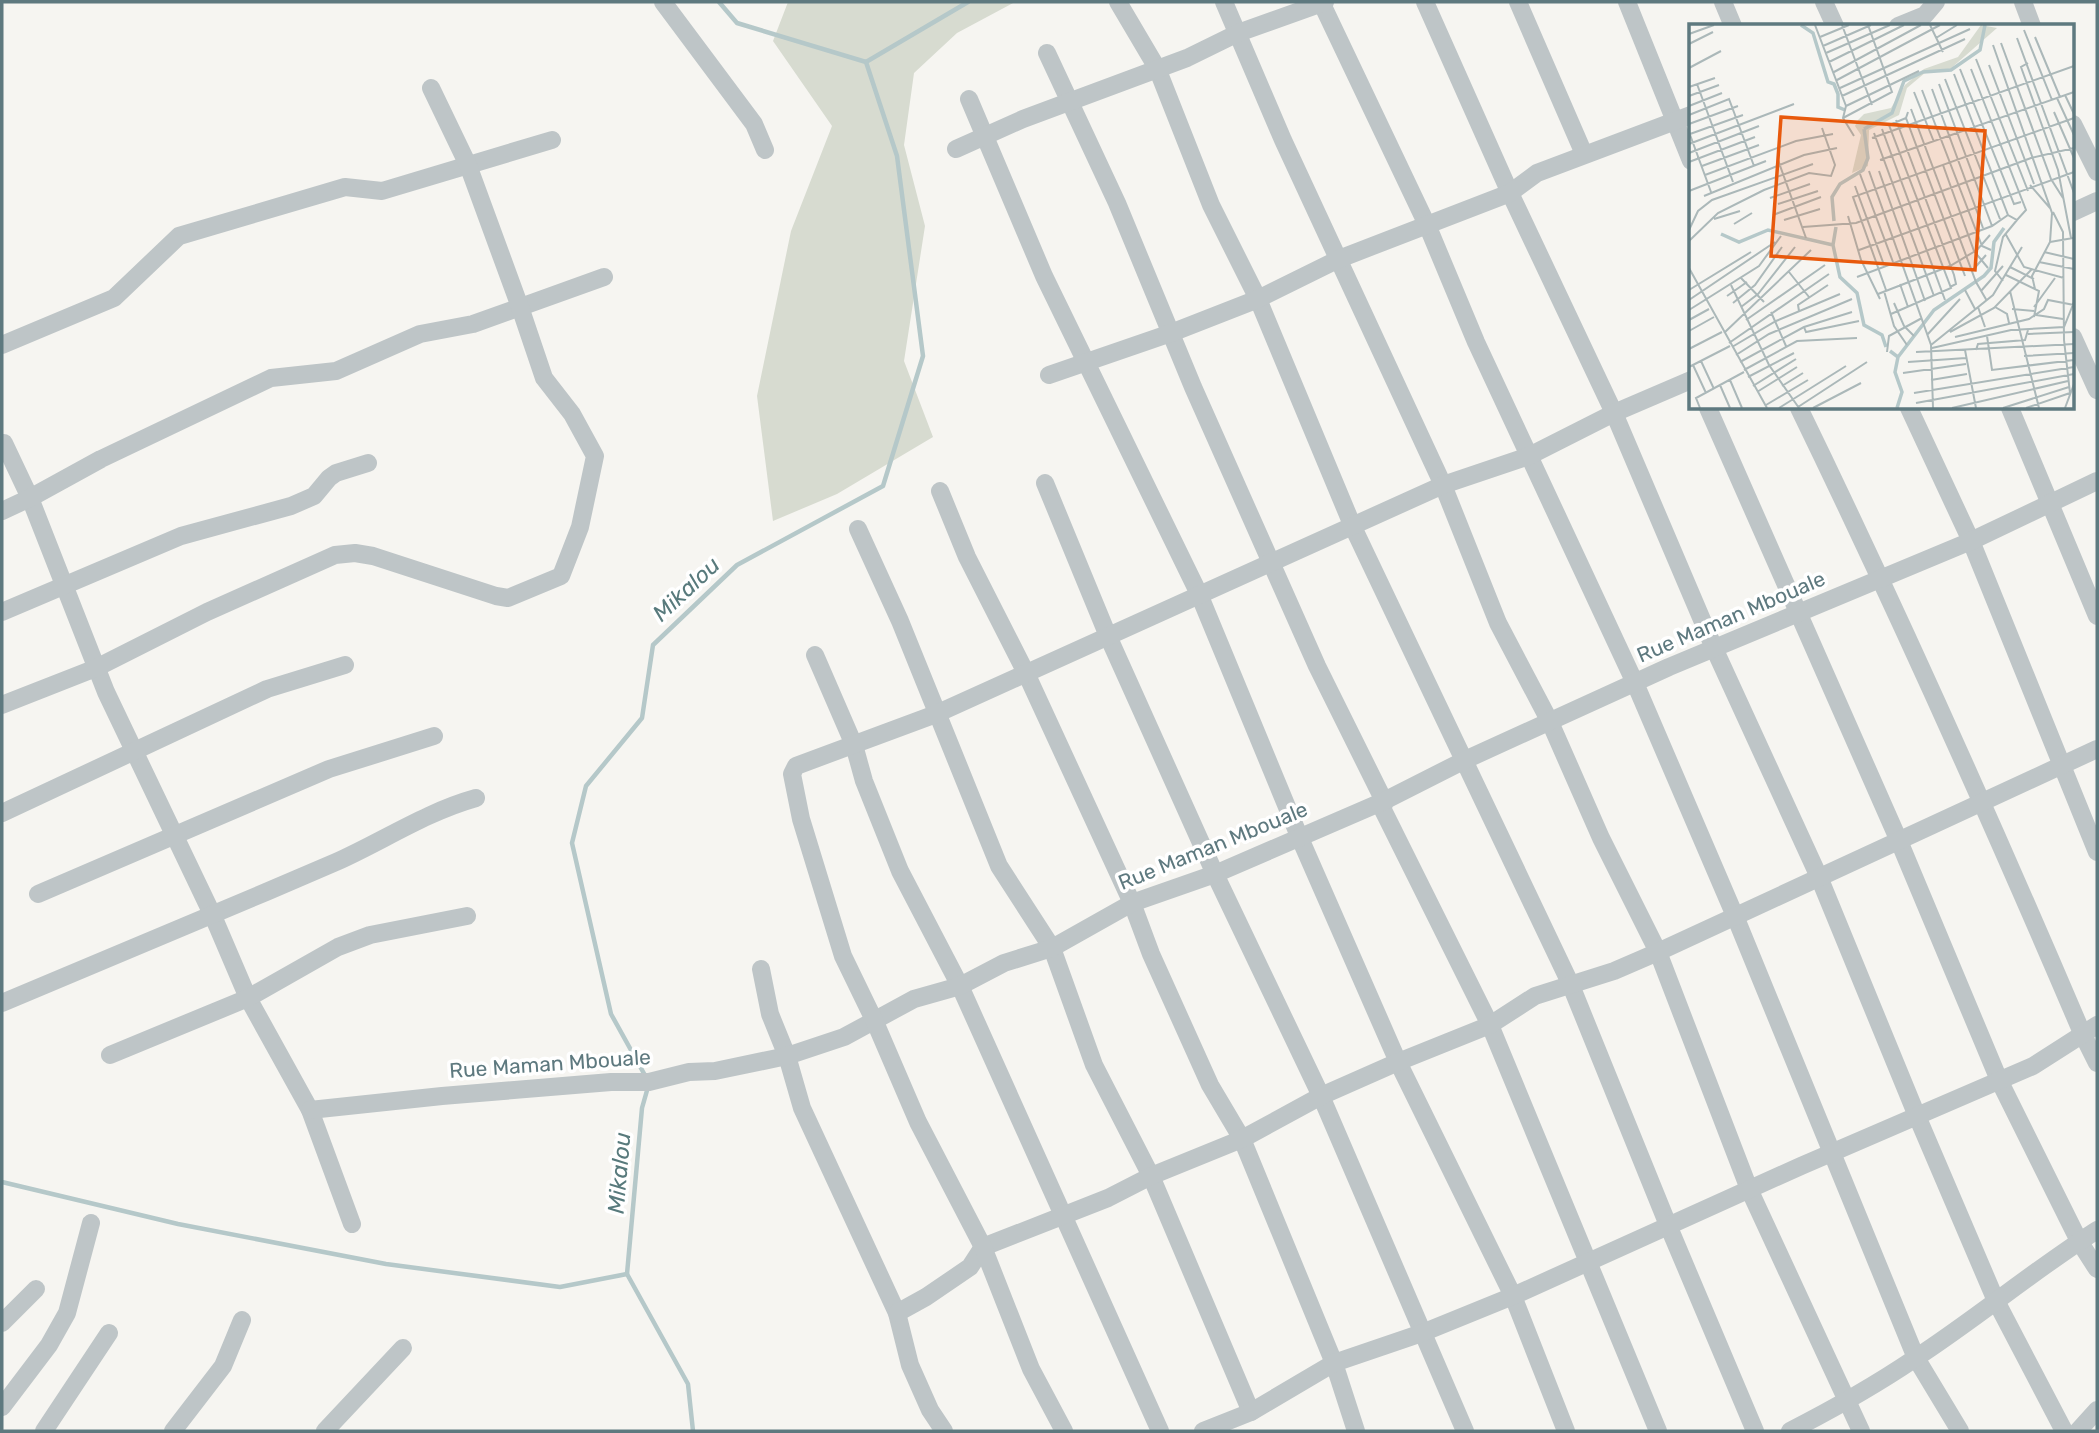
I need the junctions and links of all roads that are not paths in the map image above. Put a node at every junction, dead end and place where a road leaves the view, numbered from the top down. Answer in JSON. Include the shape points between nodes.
{"nodes":[{"id":1,"x":663,"y":2,"type":"edge"},
{"id":2,"x":1118,"y":2,"type":"edge"},
{"id":3,"x":1224,"y":2,"type":"edge"},
{"id":4,"x":1323,"y":2,"type":"edge"},
{"id":5,"x":1425,"y":2,"type":"edge"},
{"id":6,"x":1518,"y":2,"type":"edge"},
{"id":7,"x":1627,"y":2,"type":"edge"},
{"id":8,"x":1723,"y":2,"type":"edge"},
{"id":9,"x":1824,"y":2,"type":"edge"},
{"id":10,"x":2023,"y":2,"type":"edge"},
{"id":11,"x":1928,"y":11,"type":"edge"},
{"id":12,"x":1733,"y":24,"type":"edge"},
{"id":13,"x":1834,"y":24,"type":"edge"},
{"id":14,"x":1902,"y":24,"type":"edge"},
{"id":15,"x":2031,"y":24,"type":"edge"},
{"id":16,"x":1238,"y":33,"type":"junction"},
{"id":17,"x":1047,"y":53,"type":"dead end"},
{"id":18,"x":1157,"y":68,"type":"junction"},
{"id":19,"x":431,"y":88,"type":"dead end"},
{"id":20,"x":969,"y":99,"type":"dead end"},
{"id":21,"x":1070,"y":101,"type":"junction"},
{"id":22,"x":1683,"y":119,"type":"edge"},
{"id":23,"x":2074,"y":126,"type":"edge"},
{"id":24,"x":984,"y":135,"type":"junction"},
{"id":25,"x":552,"y":140,"type":"dead end"},
{"id":26,"x":956,"y":149,"type":"dead end"},
{"id":27,"x":765,"y":150,"type":"dead end"},
{"id":28,"x":1689,"y":151,"type":"edge"},
{"id":29,"x":1584,"y":154,"type":"junction"},
{"id":30,"x":468,"y":165,"type":"junction"},
{"id":31,"x":2097,"y":172,"type":"edge"},
{"id":32,"x":1510,"y":193,"type":"junction"},
{"id":33,"x":2097,"y":201,"type":"edge"},
{"id":34,"x":2074,"y":212,"type":"edge"},
{"id":35,"x":1428,"y":227,"type":"junction"},
{"id":36,"x":1339,"y":259,"type":"junction"},
{"id":37,"x":604,"y":277,"type":"dead end"},
{"id":38,"x":1258,"y":299,"type":"junction"},
{"id":39,"x":520,"y":307,"type":"junction"},
{"id":40,"x":1171,"y":333,"type":"junction"},
{"id":41,"x":2074,"y":339,"type":"edge"},
{"id":42,"x":2,"y":345,"type":"edge"},
{"id":43,"x":1087,"y":362,"type":"junction"},
{"id":44,"x":1049,"y":375,"type":"dead end"},
{"id":45,"x":1689,"y":381,"type":"edge"},
{"id":46,"x":2097,"y":390,"type":"edge"},
{"id":47,"x":1709,"y":410,"type":"edge"},
{"id":48,"x":1800,"y":410,"type":"edge"},
{"id":49,"x":1910,"y":410,"type":"edge"},
{"id":50,"x":2011,"y":410,"type":"edge"},
{"id":51,"x":1614,"y":413,"type":"junction"},
{"id":52,"x":4,"y":443,"type":"dead end"},
{"id":53,"x":1530,"y":456,"type":"junction"},
{"id":54,"x":368,"y":463,"type":"dead end"},
{"id":55,"x":2097,"y":481,"type":"edge"},
{"id":56,"x":1045,"y":483,"type":"dead end"},
{"id":57,"x":1443,"y":485,"type":"junction"},
{"id":58,"x":940,"y":491,"type":"dead end"},
{"id":59,"x":30,"y":498,"type":"junction"},
{"id":60,"x":2050,"y":504,"type":"junction"},
{"id":61,"x":2,"y":511,"type":"edge"},
{"id":62,"x":1353,"y":527,"type":"junction"},
{"id":63,"x":858,"y":529,"type":"dead end"},
{"id":64,"x":1970,"y":541,"type":"junction"},
{"id":65,"x":1273,"y":561,"type":"junction"},
{"id":66,"x":1882,"y":578,"type":"junction"},
{"id":67,"x":63,"y":584,"type":"junction"},
{"id":68,"x":1199,"y":594,"type":"junction"},
{"id":69,"x":2,"y":612,"type":"edge"},
{"id":70,"x":1797,"y":613,"type":"junction"},
{"id":71,"x":2097,"y":616,"type":"edge"},
{"id":72,"x":1108,"y":636,"type":"junction"},
{"id":73,"x":1714,"y":648,"type":"junction"},
{"id":74,"x":815,"y":656,"type":"dead end"},
{"id":75,"x":345,"y":665,"type":"dead end"},
{"id":76,"x":96,"y":668,"type":"junction"},
{"id":77,"x":1026,"y":673,"type":"junction"},
{"id":78,"x":1635,"y":683,"type":"junction"},
{"id":79,"x":2,"y":705,"type":"edge"},
{"id":80,"x":936,"y":714,"type":"junction"},
{"id":81,"x":1550,"y":722,"type":"junction"},
{"id":82,"x":434,"y":736,"type":"dead end"},
{"id":83,"x":854,"y":745,"type":"junction"},
{"id":84,"x":2097,"y":749,"type":"edge"},
{"id":85,"x":134,"y":751,"type":"junction"},
{"id":86,"x":1465,"y":760,"type":"junction"},
{"id":87,"x":2063,"y":765,"type":"junction"},
{"id":88,"x":476,"y":797,"type":"dead end"},
{"id":89,"x":1384,"y":801,"type":"junction"},
{"id":90,"x":1983,"y":802,"type":"junction"},
{"id":91,"x":2,"y":813,"type":"edge"},
{"id":92,"x":175,"y":836,"type":"junction"},
{"id":93,"x":1299,"y":836,"type":"junction"},
{"id":94,"x":1899,"y":841,"type":"junction"},
{"id":95,"x":2097,"y":852,"type":"edge"},
{"id":96,"x":1215,"y":874,"type":"junction"},
{"id":97,"x":1819,"y":877,"type":"junction"},
{"id":98,"x":38,"y":894,"type":"dead end"},
{"id":99,"x":1132,"y":903,"type":"junction"},
{"id":100,"x":213,"y":916,"type":"junction"},
{"id":101,"x":467,"y":916,"type":"dead end"},
{"id":102,"x":1735,"y":916,"type":"junction"},
{"id":103,"x":1052,"y":948,"type":"junction"},
{"id":104,"x":1658,"y":952,"type":"junction"},
{"id":105,"x":761,"y":969,"type":"dead end"},
{"id":106,"x":1570,"y":983,"type":"junction"},
{"id":107,"x":960,"y":985,"type":"junction"},
{"id":108,"x":248,"y":998,"type":"junction"},
{"id":109,"x":2,"y":1003,"type":"edge"},
{"id":110,"x":875,"y":1022,"type":"junction"},
{"id":111,"x":1490,"y":1025,"type":"junction"},
{"id":112,"x":2090,"y":1029,"type":"edge"},
{"id":113,"x":110,"y":1055,"type":"dead end"},
{"id":114,"x":787,"y":1056,"type":"junction"},
{"id":115,"x":1398,"y":1062,"type":"junction"},
{"id":116,"x":2097,"y":1063,"type":"edge"},
{"id":117,"x":2000,"y":1080,"type":"junction"},
{"id":118,"x":1321,"y":1096,"type":"junction"},
{"id":119,"x":310,"y":1110,"type":"junction"},
{"id":120,"x":1917,"y":1116,"type":"junction"},
{"id":121,"x":1242,"y":1139,"type":"junction"},
{"id":122,"x":1832,"y":1153,"type":"junction"},
{"id":123,"x":1151,"y":1176,"type":"junction"},
{"id":124,"x":1748,"y":1189,"type":"junction"},
{"id":125,"x":1065,"y":1215,"type":"junction"},
{"id":126,"x":91,"y":1223,"type":"dead end"},
{"id":127,"x":352,"y":1224,"type":"dead end"},
{"id":128,"x":1668,"y":1225,"type":"junction"},
{"id":129,"x":2097,"y":1230,"type":"edge"},
{"id":130,"x":2079,"y":1241,"type":"junction"},
{"id":131,"x":983,"y":1247,"type":"junction"},
{"id":132,"x":1588,"y":1263,"type":"junction"},
{"id":133,"x":2097,"y":1269,"type":"edge"},
{"id":134,"x":36,"y":1289,"type":"dead end"},
{"id":135,"x":1513,"y":1296,"type":"junction"},
{"id":136,"x":1996,"y":1301,"type":"junction"},
{"id":137,"x":897,"y":1313,"type":"junction"},
{"id":138,"x":242,"y":1320,"type":"dead end"},
{"id":139,"x":2,"y":1323,"type":"edge"},
{"id":140,"x":109,"y":1333,"type":"dead end"},
{"id":141,"x":1422,"y":1333,"type":"junction"},
{"id":142,"x":403,"y":1348,"type":"dead end"},
{"id":143,"x":1916,"y":1358,"type":"junction"},
{"id":144,"x":1334,"y":1363,"type":"junction"},
{"id":145,"x":1846,"y":1403,"type":"junction"},
{"id":146,"x":2,"y":1407,"type":"edge"},
{"id":147,"x":2097,"y":1410,"type":"edge"},
{"id":148,"x":1251,"y":1412,"type":"junction"},
{"id":149,"x":44,"y":1431,"type":"edge"},
{"id":150,"x":173,"y":1431,"type":"edge"},
{"id":151,"x":325,"y":1431,"type":"edge"},
{"id":152,"x":944,"y":1431,"type":"edge"},
{"id":153,"x":1064,"y":1431,"type":"edge"},
{"id":154,"x":1160,"y":1431,"type":"edge"},
{"id":155,"x":1203,"y":1431,"type":"edge"},
{"id":156,"x":1356,"y":1431,"type":"edge"},
{"id":157,"x":1465,"y":1431,"type":"edge"},
{"id":158,"x":1566,"y":1431,"type":"edge"},
{"id":159,"x":1658,"y":1431,"type":"edge"},
{"id":160,"x":1755,"y":1431,"type":"edge"},
{"id":161,"x":1790,"y":1431,"type":"edge"},
{"id":162,"x":1861,"y":1431,"type":"edge"},
{"id":163,"x":1960,"y":1431,"type":"edge"},
{"id":164,"x":2064,"y":1431,"type":"edge"},
{"id":165,"x":2078,"y":1431,"type":"edge"}],
"edges":[{"from":1,"to":27,"type":"street","via":[[754,124]]},
{"from":2,"to":18,"type":"street"},
{"from":3,"to":16,"type":"street"},
{"from":4,"to":16,"type":"street"},
{"from":4,"to":35,"type":"street"},
{"from":5,"to":32,"type":"street"},
{"from":6,"to":29,"type":"street"},
{"from":7,"to":22,"type":"street"},
{"from":8,"to":12,"type":"street"},
{"from":9,"to":13,"type":"street"},
{"from":10,"to":15,"type":"street"},
{"from":11,"to":14,"type":"street"},
{"from":16,"to":18,"type":"street"},
{"from":16,"to":36,"type":"street"},
{"from":17,"to":21,"type":"street"},
{"from":18,"to":21,"type":"street"},
{"from":18,"to":38,"type":"street","via":[[1211,205]]},
{"from":19,"to":30,"type":"street"},
{"from":20,"to":24,"type":"street"},
{"from":21,"to":24,"type":"street"},
{"from":21,"to":40,"type":"street"},
{"from":22,"to":28,"type":"street"},
{"from":22,"to":29,"type":"street"},
{"from":23,"to":31,"type":"street"},
{"from":24,"to":26,"type":"street"},
{"from":24,"to":43,"type":"street","via":[[1024,234]]},
{"from":25,"to":30,"type":"street"},
{"from":29,"to":32,"type":"street","via":[[1537,173]]},
{"from":30,"to":39,"type":"street"},
{"from":30,"to":42,"type":"street","via":[[383,191],[345,187],[179,236],[114,298]]},
{"from":32,"to":35,"type":"street"},
{"from":32,"to":51,"type":"street"},
{"from":33,"to":34,"type":"street"},
{"from":35,"to":36,"type":"street"},
{"from":35,"to":53,"type":"street"},
{"from":36,"to":38,"type":"street"},
{"from":36,"to":57,"type":"street"},
{"from":37,"to":39,"type":"street"},
{"from":38,"to":40,"type":"street"},
{"from":38,"to":62,"type":"street"},
{"from":39,"to":59,"type":"street","via":[[473,324],[420,334],[336,371],[271,378]]},
{"from":39,"to":76,"type":"street","via":[[544,377],[595,456],[580,527],[561,576],[508,598],[373,556],[335,555]]},
{"from":40,"to":43,"type":"street"},
{"from":40,"to":65,"type":"street"},
{"from":41,"to":46,"type":"street"},
{"from":43,"to":44,"type":"street"},
{"from":43,"to":68,"type":"street"},
{"from":45,"to":51,"type":"street"},
{"from":47,"to":70,"type":"street"},
{"from":48,"to":66,"type":"street"},
{"from":49,"to":64,"type":"street"},
{"from":50,"to":60,"type":"street"},
{"from":51,"to":53,"type":"street"},
{"from":51,"to":73,"type":"street"},
{"from":52,"to":59,"type":"street"},
{"from":53,"to":57,"type":"street"},
{"from":53,"to":78,"type":"street"},
{"from":54,"to":67,"type":"street","via":[[336,473],[314,496],[291,506],[181,536]]},
{"from":55,"to":60,"type":"street","name":"Rue Maman Mbouale"},
{"from":56,"to":72,"type":"street"},
{"from":57,"to":62,"type":"street"},
{"from":57,"to":81,"type":"street","via":[[1499,623]]},
{"from":58,"to":77,"type":"street","via":[[967,557]]},
{"from":59,"to":61,"type":"street"},
{"from":59,"to":67,"type":"street"},
{"from":60,"to":64,"type":"street","name":"Rue Maman Mbouale"},
{"from":60,"to":71,"type":"street"},
{"from":62,"to":65,"type":"street"},
{"from":62,"to":86,"type":"street"},
{"from":63,"to":80,"type":"street"},
{"from":64,"to":66,"type":"street","name":"Rue Maman Mbouale"},
{"from":64,"to":87,"type":"street"},
{"from":65,"to":68,"type":"street"},
{"from":65,"to":89,"type":"street","via":[[1317,666]]},
{"from":66,"to":70,"type":"street","name":"Rue Maman Mbouale"},
{"from":66,"to":90,"type":"street"},
{"from":67,"to":69,"type":"street"},
{"from":67,"to":76,"type":"street"},
{"from":68,"to":72,"type":"street"},
{"from":68,"to":93,"type":"street"},
{"from":70,"to":73,"type":"street","name":"Rue Maman Mbouale"},
{"from":70,"to":94,"type":"street"},
{"from":72,"to":77,"type":"street"},
{"from":72,"to":96,"type":"street"},
{"from":73,"to":78,"type":"street","name":"Rue Maman Mbouale"},
{"from":73,"to":97,"type":"street"},
{"from":74,"to":83,"type":"street"},
{"from":75,"to":85,"type":"street","via":[[267,689]]},
{"from":76,"to":79,"type":"street"},
{"from":76,"to":85,"type":"street"},
{"from":77,"to":80,"type":"street"},
{"from":77,"to":99,"type":"street"},
{"from":78,"to":81,"type":"street","name":"Rue Maman Mbouale"},
{"from":78,"to":102,"type":"street"},
{"from":80,"to":83,"type":"street"},
{"from":80,"to":103,"type":"street","via":[[999,866]]},
{"from":81,"to":86,"type":"street","name":"Rue Maman Mbouale"},
{"from":81,"to":104,"type":"street"},
{"from":82,"to":92,"type":"street","via":[[329,769]]},
{"from":83,"to":107,"type":"street","via":[[900,871]]},
{"from":83,"to":110,"type":"street","via":[[803,761],[792,774],[801,820],[843,956]]},
{"from":84,"to":87,"type":"street"},
{"from":85,"to":91,"type":"street"},
{"from":85,"to":92,"type":"street"},
{"from":86,"to":89,"type":"street","name":"Rue Maman Mbouale"},
{"from":86,"to":106,"type":"street"},
{"from":87,"to":90,"type":"street"},
{"from":87,"to":95,"type":"street"},
{"from":88,"to":100,"type":"street"},
{"from":89,"to":93,"type":"street","name":"Rue Maman Mbouale"},
{"from":89,"to":111,"type":"street","via":[[1383,810]]},
{"from":90,"to":94,"type":"street"},
{"from":90,"to":112,"type":"street"},
{"from":92,"to":98,"type":"street"},
{"from":92,"to":100,"type":"street"},
{"from":93,"to":96,"type":"street","name":"Rue Maman Mbouale"},
{"from":93,"to":115,"type":"street"},
{"from":94,"to":97,"type":"street"},
{"from":94,"to":117,"type":"street"},
{"from":96,"to":99,"type":"street","name":"Rue Maman Mbouale"},
{"from":96,"to":118,"type":"street"},
{"from":97,"to":102,"type":"street"},
{"from":97,"to":120,"type":"street"},
{"from":99,"to":103,"type":"street","name":"Rue Maman Mbouale"},
{"from":99,"to":121,"type":"street","via":[[1210,1085]]},
{"from":100,"to":108,"type":"street"},
{"from":100,"to":109,"type":"street"},
{"from":101,"to":108,"type":"street","via":[[370,935],[338,947]]},
{"from":102,"to":104,"type":"street"},
{"from":102,"to":122,"type":"street"},
{"from":103,"to":107,"type":"street","name":"Rue Maman Mbouale","via":[[1004,963]]},
{"from":103,"to":123,"type":"street","via":[[1094,1065]]},
{"from":104,"to":106,"type":"street","via":[[1615,971]]},
{"from":104,"to":124,"type":"street"},
{"from":105,"to":114,"type":"street","via":[[770,1014]]},
{"from":106,"to":111,"type":"street","via":[[1535,996]]},
{"from":106,"to":128,"type":"street"},
{"from":107,"to":110,"type":"street","name":"Rue Maman Mbouale","via":[[914,999]]},
{"from":107,"to":125,"type":"street"},
{"from":108,"to":113,"type":"street"},
{"from":108,"to":119,"type":"street"},
{"from":110,"to":114,"type":"street","name":"Rue Maman Mbouale"},
{"from":110,"to":131,"type":"street","via":[[918,1122]]},
{"from":111,"to":115,"type":"street"},
{"from":111,"to":132,"type":"street"},
{"from":112,"to":116,"type":"street"},
{"from":112,"to":117,"type":"street","via":[[2033,1066]]},
{"from":114,"to":119,"type":"street","name":"Rue Maman Mbouale","via":[[649,1082]]},
{"from":114,"to":137,"type":"street","via":[[802,1108]]},
{"from":115,"to":118,"type":"street"},
{"from":115,"to":135,"type":"street"},
{"from":117,"to":120,"type":"street"},
{"from":117,"to":130,"type":"street"},
{"from":118,"to":121,"type":"street"},
{"from":118,"to":141,"type":"street"},
{"from":119,"to":127,"type":"street"},
{"from":120,"to":122,"type":"street"},
{"from":120,"to":136,"type":"street"},
{"from":121,"to":123,"type":"street"},
{"from":121,"to":144,"type":"street"},
{"from":122,"to":124,"type":"street"},
{"from":122,"to":143,"type":"street"},
{"from":123,"to":125,"type":"street"},
{"from":123,"to":148,"type":"street"},
{"from":124,"to":128,"type":"street"},
{"from":124,"to":145,"type":"street"},
{"from":125,"to":131,"type":"street"},
{"from":125,"to":154,"type":"street"},
{"from":126,"to":146,"type":"street","via":[[68,1313],[50,1345]]},
{"from":128,"to":132,"type":"street"},
{"from":128,"to":160,"type":"street"},
{"from":129,"to":130,"type":"street"},
{"from":130,"to":133,"type":"street"},
{"from":130,"to":136,"type":"street"},
{"from":131,"to":137,"type":"street","via":[[970,1267]]},
{"from":131,"to":153,"type":"street","via":[[1031,1369]]},
{"from":132,"to":135,"type":"street"},
{"from":132,"to":159,"type":"street"},
{"from":134,"to":139,"type":"street"},
{"from":135,"to":141,"type":"street"},
{"from":135,"to":158,"type":"street"},
{"from":136,"to":143,"type":"street"},
{"from":136,"to":164,"type":"street"},
{"from":137,"to":152,"type":"street","via":[[910,1365]]},
{"from":138,"to":150,"type":"street","via":[[223,1366]]},
{"from":140,"to":149,"type":"street"},
{"from":141,"to":144,"type":"street"},
{"from":141,"to":157,"type":"street"},
{"from":142,"to":151,"type":"street"},
{"from":143,"to":145,"type":"street"},
{"from":143,"to":163,"type":"street"},
{"from":144,"to":148,"type":"street"},
{"from":144,"to":156,"type":"street"},
{"from":145,"to":161,"type":"street"},
{"from":145,"to":162,"type":"street"},
{"from":147,"to":165,"type":"street"},
{"from":148,"to":155,"type":"street"}]}
